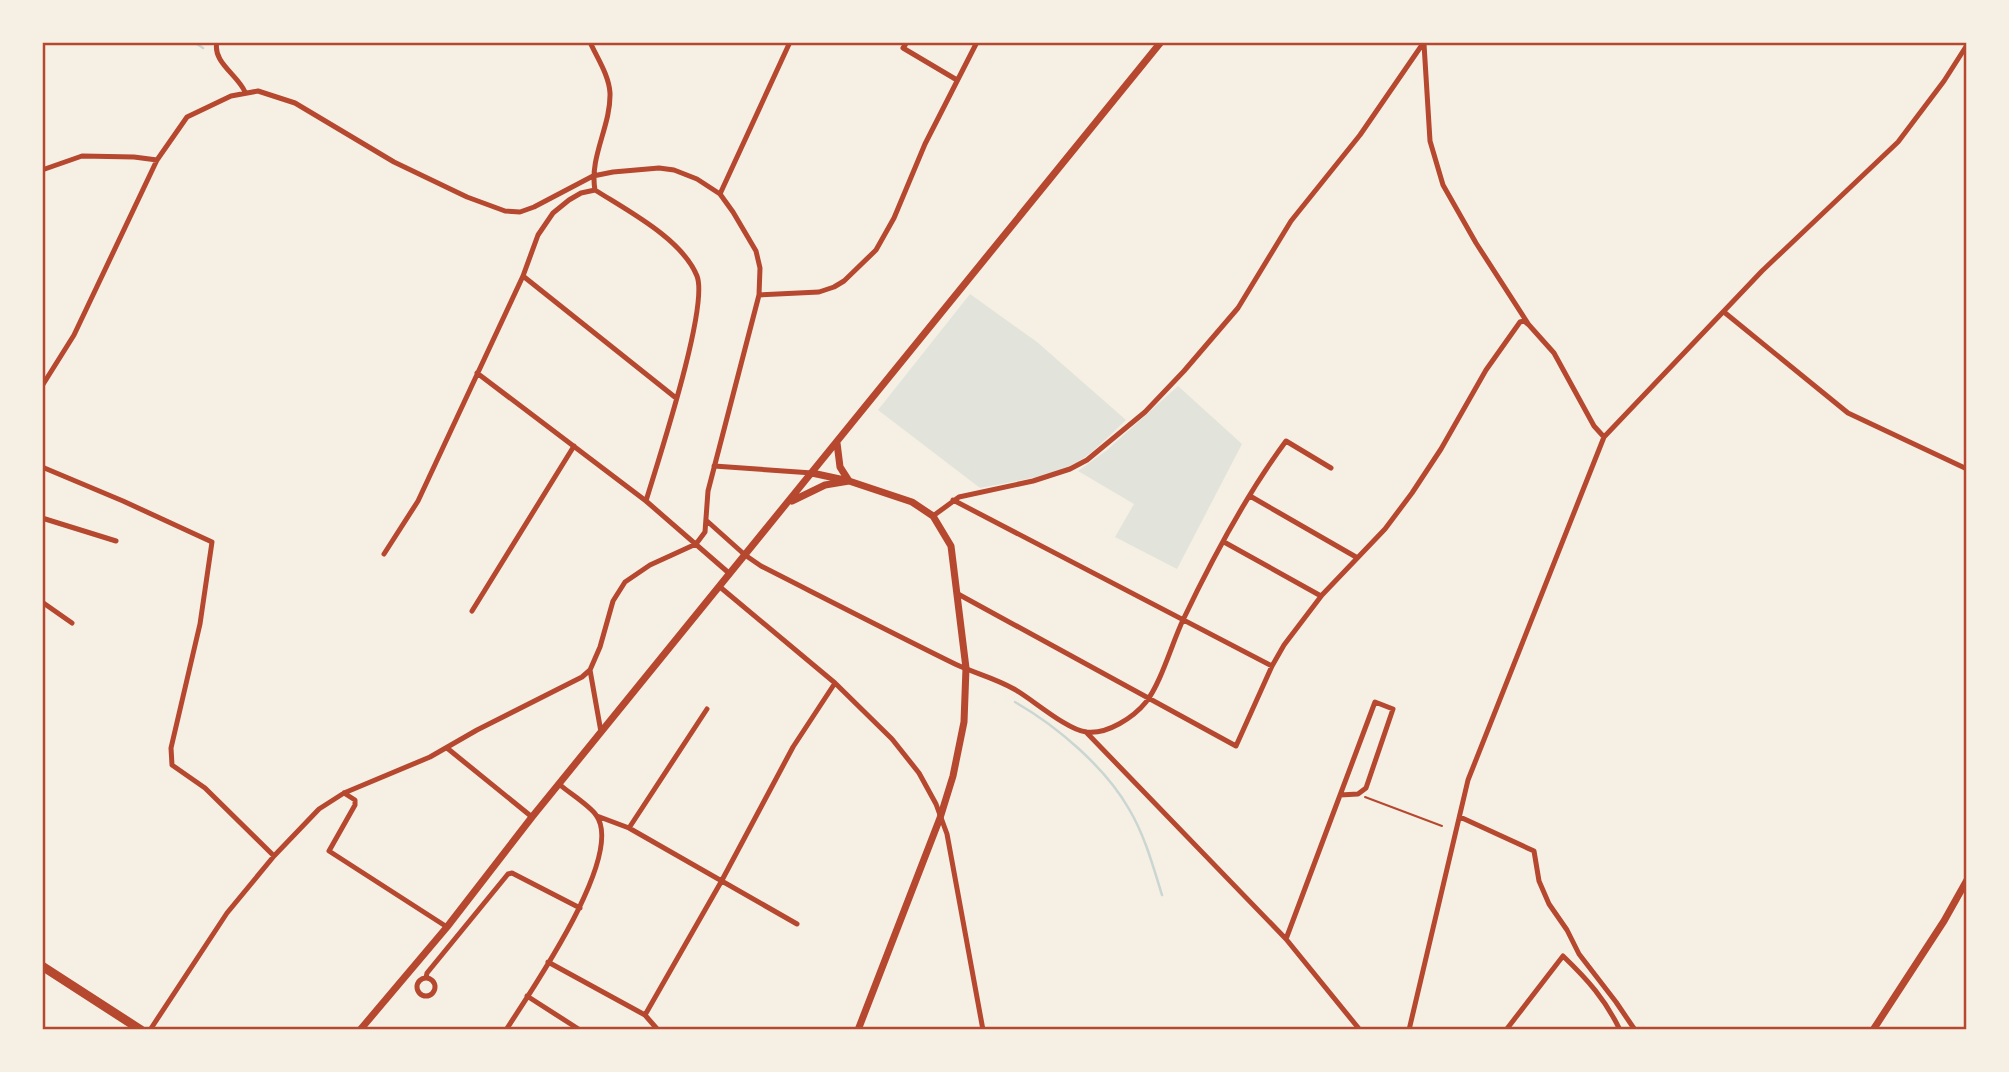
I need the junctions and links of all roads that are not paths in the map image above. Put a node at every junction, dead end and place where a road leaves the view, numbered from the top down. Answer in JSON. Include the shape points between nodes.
{"nodes":[{"id":1,"x":217,"y":42,"type":"edge"},
{"id":2,"x":590,"y":42,"type":"edge"},
{"id":3,"x":789,"y":42,"type":"edge"},
{"id":4,"x":907,"y":42,"type":"edge"},
{"id":5,"x":976,"y":42,"type":"edge"},
{"id":6,"x":1161,"y":42,"type":"edge"},
{"id":7,"x":1424,"y":43,"type":"edge"},
{"id":8,"x":1967,"y":45,"type":"edge"},
{"id":9,"x":957,"y":80,"type":"junction"},
{"id":10,"x":246,"y":92,"type":"junction"},
{"id":11,"x":158,"y":160,"type":"junction"},
{"id":12,"x":42,"y":170,"type":"edge"},
{"id":13,"x":593,"y":176,"type":"junction"},
{"id":14,"x":595,"y":190,"type":"junction"},
{"id":15,"x":720,"y":194,"type":"junction"},
{"id":16,"x":544,"y":202,"type":"junction"},
{"id":17,"x":553,"y":213,"type":"junction"},
{"id":18,"x":523,"y":276,"type":"junction"},
{"id":19,"x":759,"y":295,"type":"junction"},
{"id":20,"x":1724,"y":312,"type":"junction"},
{"id":21,"x":1529,"y":325,"type":"junction"},
{"id":22,"x":477,"y":373,"type":"junction"},
{"id":23,"x":42,"y":386,"type":"edge"},
{"id":24,"x":676,"y":398,"type":"junction"},
{"id":25,"x":1604,"y":437,"type":"junction"},
{"id":26,"x":836,"y":443,"type":"junction"},
{"id":27,"x":574,"y":446,"type":"junction"},
{"id":28,"x":714,"y":466,"type":"junction"},
{"id":29,"x":42,"y":467,"type":"edge"},
{"id":30,"x":1331,"y":468,"type":"dead end"},
{"id":31,"x":1967,"y":469,"type":"edge"},
{"id":32,"x":812,"y":473,"type":"junction"},
{"id":33,"x":849,"y":481,"type":"junction"},
{"id":34,"x":1250,"y":496,"type":"junction"},
{"id":35,"x":953,"y":500,"type":"junction"},
{"id":36,"x":646,"y":501,"type":"junction"},
{"id":37,"x":786,"y":505,"type":"junction"},
{"id":38,"x":933,"y":516,"type":"junction"},
{"id":39,"x":42,"y":518,"type":"edge"},
{"id":40,"x":707,"y":521,"type":"junction"},
{"id":41,"x":116,"y":541,"type":"dead end"},
{"id":42,"x":1224,"y":542,"type":"junction"},
{"id":43,"x":696,"y":544,"type":"junction"},
{"id":44,"x":384,"y":554,"type":"dead end"},
{"id":45,"x":745,"y":555,"type":"junction"},
{"id":46,"x":1356,"y":557,"type":"junction"},
{"id":47,"x":730,"y":574,"type":"junction"},
{"id":48,"x":720,"y":587,"type":"junction"},
{"id":49,"x":958,"y":594,"type":"junction"},
{"id":50,"x":1321,"y":596,"type":"junction"},
{"id":51,"x":42,"y":602,"type":"edge"},
{"id":52,"x":472,"y":611,"type":"dead end"},
{"id":53,"x":1184,"y":618,"type":"junction"},
{"id":54,"x":72,"y":623,"type":"dead end"},
{"id":55,"x":1272,"y":666,"type":"junction"},
{"id":56,"x":966,"y":668,"type":"junction"},
{"id":57,"x":590,"y":670,"type":"junction"},
{"id":58,"x":835,"y":682,"type":"junction"},
{"id":59,"x":1148,"y":699,"type":"junction"},
{"id":60,"x":707,"y":709,"type":"dead end"},
{"id":61,"x":601,"y":732,"type":"junction"},
{"id":62,"x":1086,"y":733,"type":"junction"},
{"id":63,"x":447,"y":748,"type":"junction"},
{"id":64,"x":559,"y":784,"type":"junction"},
{"id":65,"x":344,"y":793,"type":"junction"},
{"id":66,"x":1340,"y":795,"type":"junction"},
{"id":67,"x":597,"y":815,"type":"junction"},
{"id":68,"x":532,"y":817,"type":"junction"},
{"id":69,"x":1460,"y":817,"type":"junction"},
{"id":70,"x":940,"y":818,"type":"junction"},
{"id":71,"x":629,"y":828,"type":"junction"},
{"id":72,"x":274,"y":856,"type":"junction"},
{"id":73,"x":1967,"y":880,"type":"edge"},
{"id":74,"x":721,"y":882,"type":"junction"},
{"id":75,"x":580,"y":908,"type":"junction"},
{"id":76,"x":797,"y":924,"type":"dead end"},
{"id":77,"x":447,"y":927,"type":"junction"},
{"id":78,"x":1286,"y":939,"type":"junction"},
{"id":79,"x":548,"y":962,"type":"junction"},
{"id":80,"x":42,"y":966,"type":"edge"},
{"id":81,"x":426,"y":978,"type":"dead end"},
{"id":82,"x":527,"y":996,"type":"junction"},
{"id":83,"x":645,"y":1015,"type":"junction"},
{"id":84,"x":141,"y":1030,"type":"edge"},
{"id":85,"x":150,"y":1030,"type":"edge"},
{"id":86,"x":359,"y":1030,"type":"edge"},
{"id":87,"x":506,"y":1030,"type":"edge"},
{"id":88,"x":580,"y":1030,"type":"edge"},
{"id":89,"x":658,"y":1030,"type":"edge"},
{"id":90,"x":858,"y":1030,"type":"edge"},
{"id":91,"x":983,"y":1030,"type":"edge"},
{"id":92,"x":1360,"y":1030,"type":"edge"},
{"id":93,"x":1409,"y":1030,"type":"edge"},
{"id":94,"x":1506,"y":1030,"type":"edge"},
{"id":95,"x":1620,"y":1030,"type":"edge"},
{"id":96,"x":1635,"y":1030,"type":"edge"},
{"id":97,"x":1873,"y":1030,"type":"edge"}],
"edges":[{"from":1,"to":10,"type":"street","via":[[218,58]]},
{"from":2,"to":13,"type":"street","via":[[610,91]]},
{"from":3,"to":15,"type":"street"},
{"from":4,"to":9,"type":"street","via":[[903,48]]},
{"from":5,"to":9,"type":"street"},
{"from":6,"to":26,"type":"street"},
{"from":7,"to":21,"type":"street","via":[[1430,141],[1437,170],[1476,243]]},
{"from":7,"to":35,"type":"street","via":[[1360,135],[1291,221],[1238,309],[1144,412],[1070,470]]},
{"from":8,"to":20,"type":"street","via":[[1898,142]]},
{"from":9,"to":19,"type":"street","via":[[894,218],[866,261],[827,290]]},
{"from":10,"to":11,"type":"street","via":[[187,117]]},
{"from":10,"to":16,"type":"street","via":[[258,91],[295,103],[394,162],[467,197],[520,212]]},
{"from":11,"to":12,"type":"street","via":[[82,156]]},
{"from":11,"to":23,"type":"street","via":[[75,335]]},
{"from":13,"to":14,"type":"street"},
{"from":13,"to":15,"type":"street","via":[[659,167],[691,176]]},
{"from":13,"to":16,"type":"street"},
{"from":14,"to":17,"type":"street","via":[[581,193]]},
{"from":14,"to":24,"type":"street","via":[[665,236],[687,258],[698,278],[700,300]]},
{"from":15,"to":19,"type":"street","via":[[757,256]]},
{"from":16,"to":17,"type":"street"},
{"from":17,"to":18,"type":"street","via":[[538,235]]},
{"from":18,"to":22,"type":"street"},
{"from":18,"to":24,"type":"street"},
{"from":19,"to":28,"type":"street"},
{"from":20,"to":25,"type":"street"},
{"from":20,"to":31,"type":"street","via":[[1848,412]]},
{"from":21,"to":25,"type":"street","via":[[1554,354]]},
{"from":21,"to":46,"type":"street","via":[[1524,321],[1517,326],[1412,493]]},
{"from":22,"to":27,"type":"street"},
{"from":22,"to":44,"type":"street","via":[[418,501]]},
{"from":24,"to":36,"type":"street"},
{"from":25,"to":69,"type":"street","via":[[1472,769]]},
{"from":26,"to":32,"type":"street"},
{"from":26,"to":33,"type":"street","via":[[840,467]]},
{"from":27,"to":36,"type":"street"},
{"from":27,"to":52,"type":"street"},
{"from":28,"to":32,"type":"street"},
{"from":28,"to":40,"type":"street"},
{"from":29,"to":72,"type":"street","via":[[212,542],[200,624],[171,748],[172,765],[205,788]]},
{"from":30,"to":34,"type":"street","via":[[1286,441]]},
{"from":32,"to":33,"type":"street"},
{"from":32,"to":37,"type":"street"},
{"from":33,"to":37,"type":"street","via":[[825,485]]},
{"from":33,"to":38,"type":"street","via":[[912,502]]},
{"from":34,"to":42,"type":"street"},
{"from":34,"to":46,"type":"street"},
{"from":35,"to":38,"type":"street"},
{"from":35,"to":53,"type":"street"},
{"from":36,"to":43,"type":"street"},
{"from":37,"to":45,"type":"street"},
{"from":38,"to":49,"type":"street","via":[[951,546]]},
{"from":39,"to":41,"type":"street"},
{"from":40,"to":43,"type":"street"},
{"from":40,"to":45,"type":"street"},
{"from":42,"to":50,"type":"street"},
{"from":42,"to":53,"type":"street"},
{"from":43,"to":47,"type":"street"},
{"from":43,"to":57,"type":"street","via":[[625,582],[613,601]]},
{"from":45,"to":47,"type":"street"},
{"from":45,"to":56,"type":"street"},
{"from":46,"to":50,"type":"street"},
{"from":47,"to":48,"type":"street"},
{"from":48,"to":58,"type":"street"},
{"from":48,"to":61,"type":"street"},
{"from":49,"to":56,"type":"street"},
{"from":49,"to":59,"type":"street"},
{"from":50,"to":55,"type":"street"},
{"from":51,"to":54,"type":"street"},
{"from":53,"to":55,"type":"street"},
{"from":53,"to":59,"type":"street"},
{"from":55,"to":59,"type":"street","via":[[1236,746]]},
{"from":56,"to":62,"type":"street","via":[[1013,689]]},
{"from":56,"to":70,"type":"street","via":[[959,752]]},
{"from":57,"to":61,"type":"street"},
{"from":57,"to":63,"type":"street"},
{"from":58,"to":70,"type":"street","via":[[909,759],[934,799]]},
{"from":58,"to":74,"type":"street","via":[[793,747]]},
{"from":59,"to":62,"type":"street","via":[[1138,712],[1118,724]]},
{"from":60,"to":71,"type":"street"},
{"from":61,"to":64,"type":"street"},
{"from":62,"to":78,"type":"street"},
{"from":63,"to":65,"type":"street"},
{"from":63,"to":68,"type":"street"},
{"from":64,"to":67,"type":"street"},
{"from":64,"to":68,"type":"street"},
{"from":65,"to":72,"type":"street","via":[[319,809]]},
{"from":65,"to":77,"type":"street","via":[[355,805],[329,851]]},
{"from":66,"to":66,"type":"street","via":[[1358,794],[1366,788],[1393,709],[1375,702]]},
{"from":66,"to":78,"type":"street"},
{"from":67,"to":71,"type":"street"},
{"from":67,"to":75,"type":"street","via":[[603,838],[599,863]]},
{"from":68,"to":77,"type":"street"},
{"from":69,"to":93,"type":"street"},
{"from":69,"to":96,"type":"street","via":[[1534,851],[1549,904]]},
{"from":70,"to":90,"type":"street"},
{"from":70,"to":91,"type":"street","via":[[947,834]]},
{"from":71,"to":74,"type":"street"},
{"from":72,"to":85,"type":"street","via":[[227,914]]},
{"from":73,"to":97,"type":"street"},
{"from":74,"to":76,"type":"street"},
{"from":74,"to":83,"type":"street"},
{"from":75,"to":79,"type":"street"},
{"from":75,"to":81,"type":"street","via":[[508,874]]},
{"from":77,"to":86,"type":"street"},
{"from":78,"to":92,"type":"street"},
{"from":79,"to":82,"type":"street"},
{"from":79,"to":83,"type":"street"},
{"from":80,"to":84,"type":"main road"},
{"from":82,"to":87,"type":"street"},
{"from":82,"to":88,"type":"street"},
{"from":83,"to":89,"type":"street"},
{"from":94,"to":95,"type":"street","via":[[1563,956],[1608,1004]]}]}
